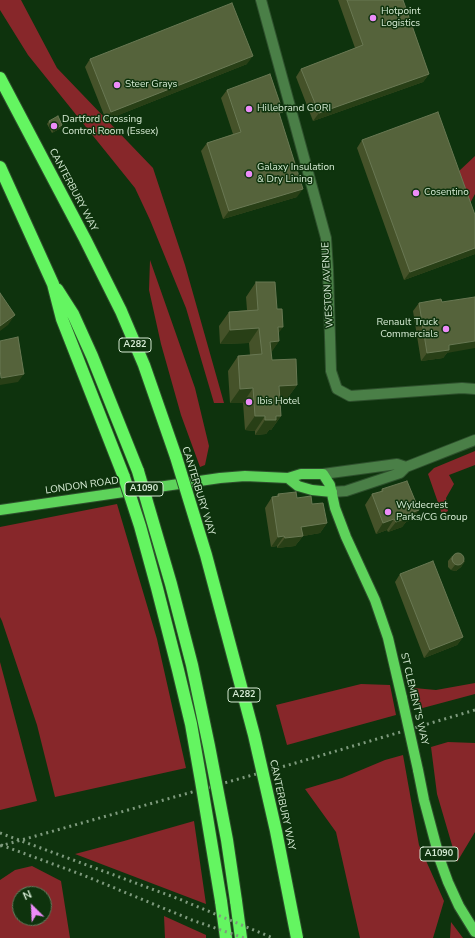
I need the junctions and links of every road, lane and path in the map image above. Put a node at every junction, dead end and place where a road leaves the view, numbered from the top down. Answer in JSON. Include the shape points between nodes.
{"nodes":[{"id":1,"x":262,"y":0,"type":"edge"},
{"id":2,"x":0,"y":78,"type":"edge"},
{"id":3,"x":0,"y":167,"type":"edge"},
{"id":4,"x":53,"y":284,"type":"junction"},
{"id":5,"x":475,"y":389,"type":"edge"},
{"id":6,"x":475,"y":440,"type":"edge"},
{"id":7,"x":406,"y":467,"type":"junction"},
{"id":8,"x":322,"y":474,"type":"junction"},
{"id":9,"x":288,"y":478,"type":"junction"},
{"id":10,"x":332,"y":492,"type":"junction"},
{"id":11,"x":0,"y":510,"type":"edge"},
{"id":12,"x":475,"y":932,"type":"edge"},
{"id":13,"x":226,"y":938,"type":"edge"},
{"id":14,"x":240,"y":938,"type":"edge"},
{"id":15,"x":297,"y":938,"type":"edge"}],
"edges":[{"from":1,"to":5,"type":"street","name":"WESTON AVENUE","via":[[326,238],[331,371],[337,389],[350,396]]},
{"from":2,"to":15,"type":"highway","name":"CANTERBURY WAY","number":"A282","bridge":true,"via":[[121,310],[144,365],[176,456],[208,562],[254,735]]},
{"from":3,"to":4,"type":"highway"},
{"from":4,"to":13,"type":"highway","bridge":true,"via":[[62,319],[124,477],[157,588],[189,717]]},
{"from":4,"to":14,"type":"highway","bridge":true,"via":[[64,299],[92,356],[138,471],[172,584],[209,746],[227,840]]},
{"from":6,"to":7,"type":"street","name":"LONDON ROAD"},
{"from":7,"to":8,"type":"street","name":"LONDON ROAD","via":[[397,464]]},
{"from":7,"to":10,"type":"street","name":"LONDON ROAD","via":[[400,473],[346,491]]},
{"from":8,"to":9,"type":"main road","name":"LONDON ROAD","number":"A1090","via":[[301,474]]},
{"from":8,"to":10,"type":"main road","name":"ST CLEMENT'S WAY","number":"A1090"},
{"from":9,"to":10,"type":"main road","name":"LONDON ROAD","number":"A1090","via":[[298,486]]},
{"from":9,"to":11,"type":"main road","name":"LONDON ROAD","number":"A1090","via":[[220,478]]},
{"from":10,"to":12,"type":"main road","name":"ST CLEMENT'S WAY","number":"A1090","bridge":true,"via":[[346,537],[375,600],[388,638],[424,800],[446,874],[459,906]]}]}
